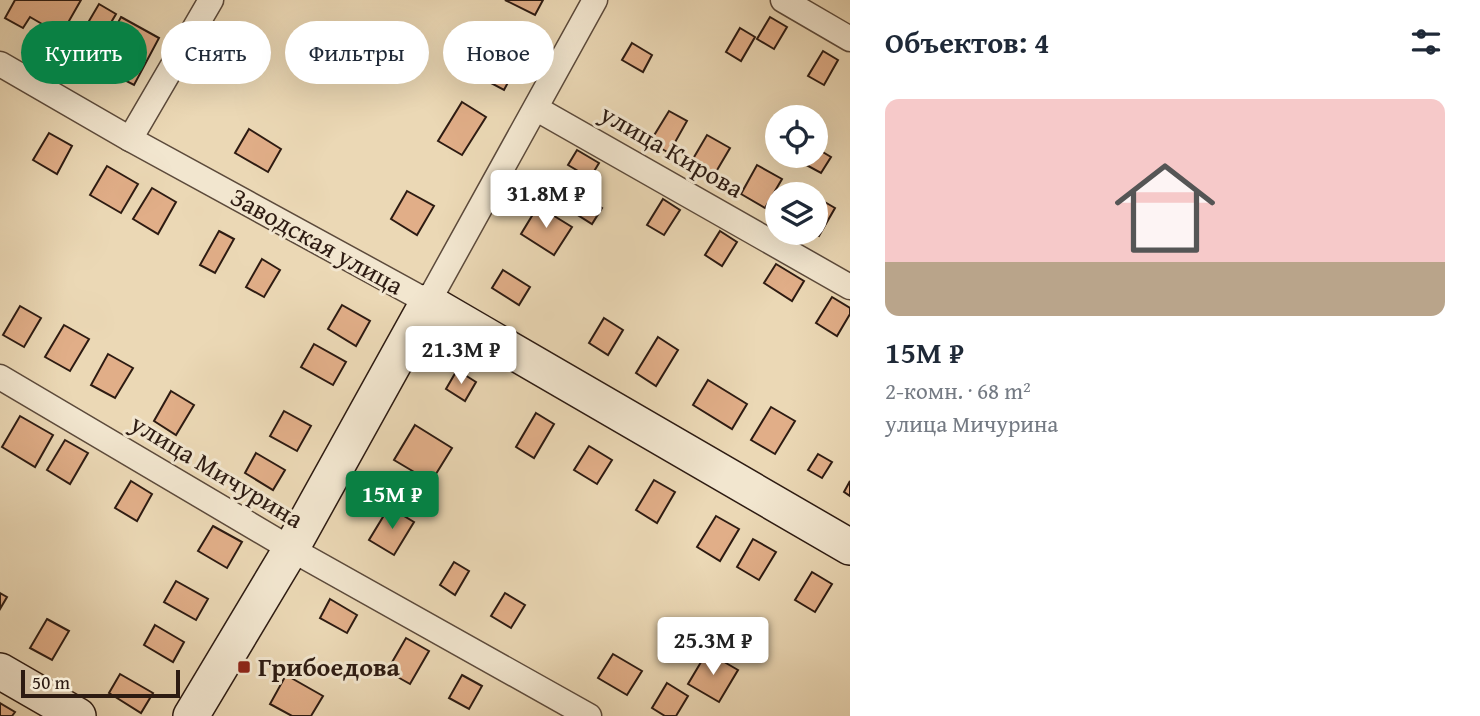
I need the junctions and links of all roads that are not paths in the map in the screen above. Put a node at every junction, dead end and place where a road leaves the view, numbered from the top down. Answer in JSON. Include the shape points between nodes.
{"nodes":[{"id":1,"x":211,"y":0,"type":"edge"},
{"id":2,"x":595,"y":0,"type":"edge"},
{"id":3,"x":783,"y":0,"type":"edge"},
{"id":4,"x":850,"y":39,"type":"edge"},
{"id":5,"x":0,"y":64,"type":"edge"},
{"id":6,"x":537,"y":108,"type":"junction"},
{"id":7,"x":130,"y":139,"type":"junction"},
{"id":8,"x":850,"y":287,"type":"edge"},
{"id":9,"x":428,"y":302,"type":"junction"},
{"id":10,"x":0,"y":377,"type":"edge"},
{"id":11,"x":850,"y":547,"type":"edge"},
{"id":12,"x":291,"y":549,"type":"junction"},
{"id":13,"x":0,"y":671,"type":"edge"},
{"id":14,"x":78,"y":716,"type":"edge"},
{"id":15,"x":191,"y":716,"type":"edge"},
{"id":16,"x":589,"y":716,"type":"edge"}],
"edges":[{"from":1,"to":7,"type":"street"},
{"from":2,"to":6,"type":"street"},
{"from":3,"to":4,"type":"street"},
{"from":5,"to":7,"type":"street","name":"Заводская улица"},
{"from":6,"to":8,"type":"street","name":"улица Кирова"},
{"from":6,"to":9,"type":"street"},
{"from":7,"to":9,"type":"street","name":"Заводская улица"},
{"from":9,"to":11,"type":"street","name":"Заводская улица"},
{"from":9,"to":12,"type":"street"},
{"from":10,"to":12,"type":"street","name":"улица Мичурина"},
{"from":12,"to":15,"type":"street"},
{"from":12,"to":16,"type":"street","name":"улица Мичурина"},
{"from":13,"to":14,"type":"street"}]}
